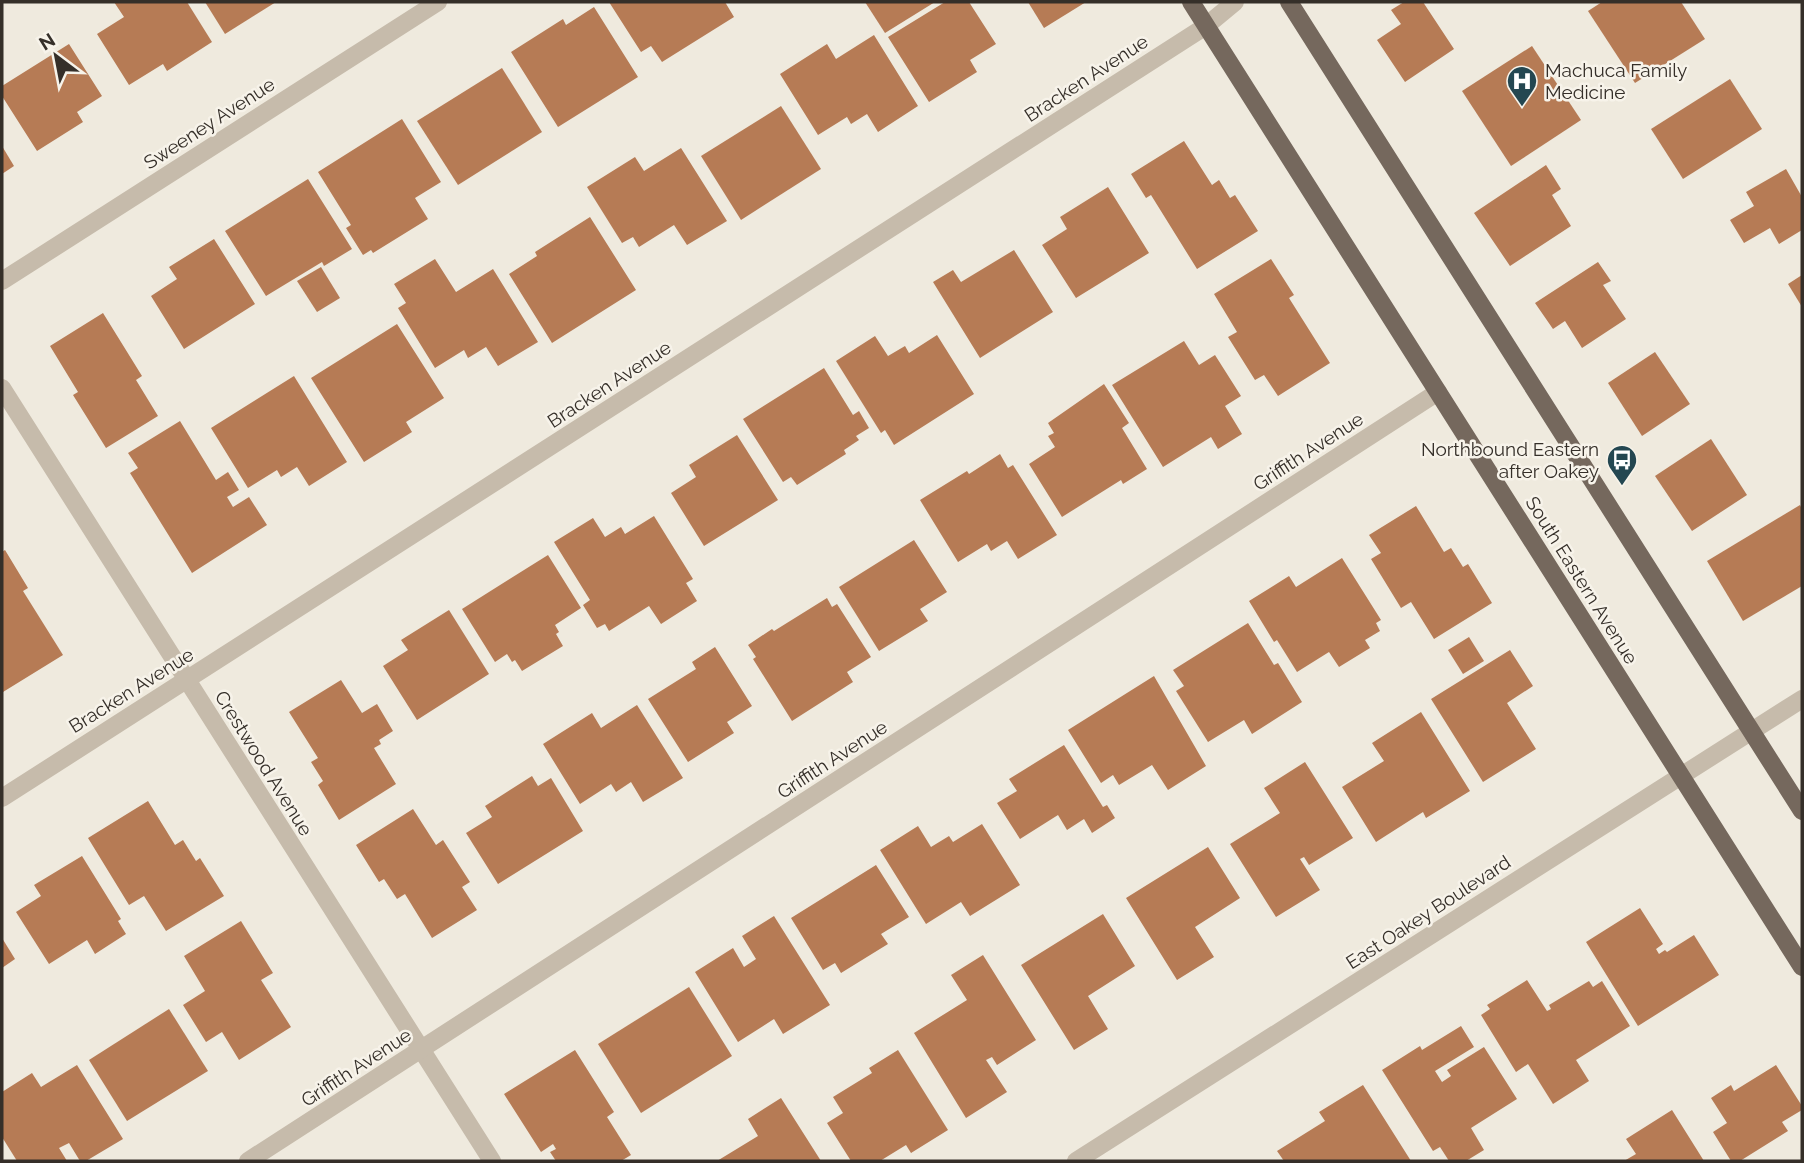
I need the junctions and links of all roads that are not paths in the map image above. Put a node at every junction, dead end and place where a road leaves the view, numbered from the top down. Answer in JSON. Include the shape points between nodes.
{"nodes":[{"id":1,"x":438,"y":2,"type":"edge"},
{"id":2,"x":1191,"y":2,"type":"edge"},
{"id":3,"x":1235,"y":2,"type":"edge"},
{"id":4,"x":1289,"y":2,"type":"edge"},
{"id":5,"x":1206,"y":26,"type":"junction"},
{"id":6,"x":2,"y":281,"type":"edge"},
{"id":7,"x":2,"y":388,"type":"edge"},
{"id":8,"x":1438,"y":392,"type":"junction"},
{"id":9,"x":187,"y":680,"type":"junction"},
{"id":10,"x":1802,"y":699,"type":"edge"},
{"id":11,"x":1752,"y":731,"type":"junction"},
{"id":12,"x":1681,"y":776,"type":"junction"},
{"id":13,"x":2,"y":798,"type":"edge"},
{"id":14,"x":1802,"y":810,"type":"edge"},
{"id":15,"x":1802,"y":968,"type":"edge"},
{"id":16,"x":421,"y":1050,"type":"junction"},
{"id":17,"x":248,"y":1161,"type":"edge"},
{"id":18,"x":492,"y":1161,"type":"edge"},
{"id":19,"x":1076,"y":1161,"type":"edge"}],
"edges":[{"from":1,"to":6,"type":"street","name":"Sweeney Avenue"},
{"from":2,"to":5,"type":"main road","name":"South Eastern Avenue"},
{"from":3,"to":5,"type":"street","name":"Bracken Avenue"},
{"from":4,"to":11,"type":"main road"},
{"from":5,"to":8,"type":"main road","name":"South Eastern Avenue"},
{"from":5,"to":9,"type":"street","name":"Bracken Avenue"},
{"from":7,"to":9,"type":"street","name":"Crestwood Avenue"},
{"from":8,"to":12,"type":"main road","name":"South Eastern Avenue"},
{"from":8,"to":16,"type":"street","name":"Griffith Avenue"},
{"from":9,"to":13,"type":"street","name":"Bracken Avenue"},
{"from":9,"to":16,"type":"street","name":"Crestwood Avenue"},
{"from":10,"to":11,"type":"street","name":"East Oakey Boulevard"},
{"from":11,"to":12,"type":"street","name":"East Oakey Boulevard"},
{"from":11,"to":14,"type":"main road"},
{"from":12,"to":15,"type":"main road","name":"South Eastern Avenue"},
{"from":12,"to":19,"type":"street","name":"East Oakey Boulevard"},
{"from":16,"to":17,"type":"street","name":"Griffith Avenue"},
{"from":16,"to":18,"type":"street","name":"Crestwood Avenue"}]}
